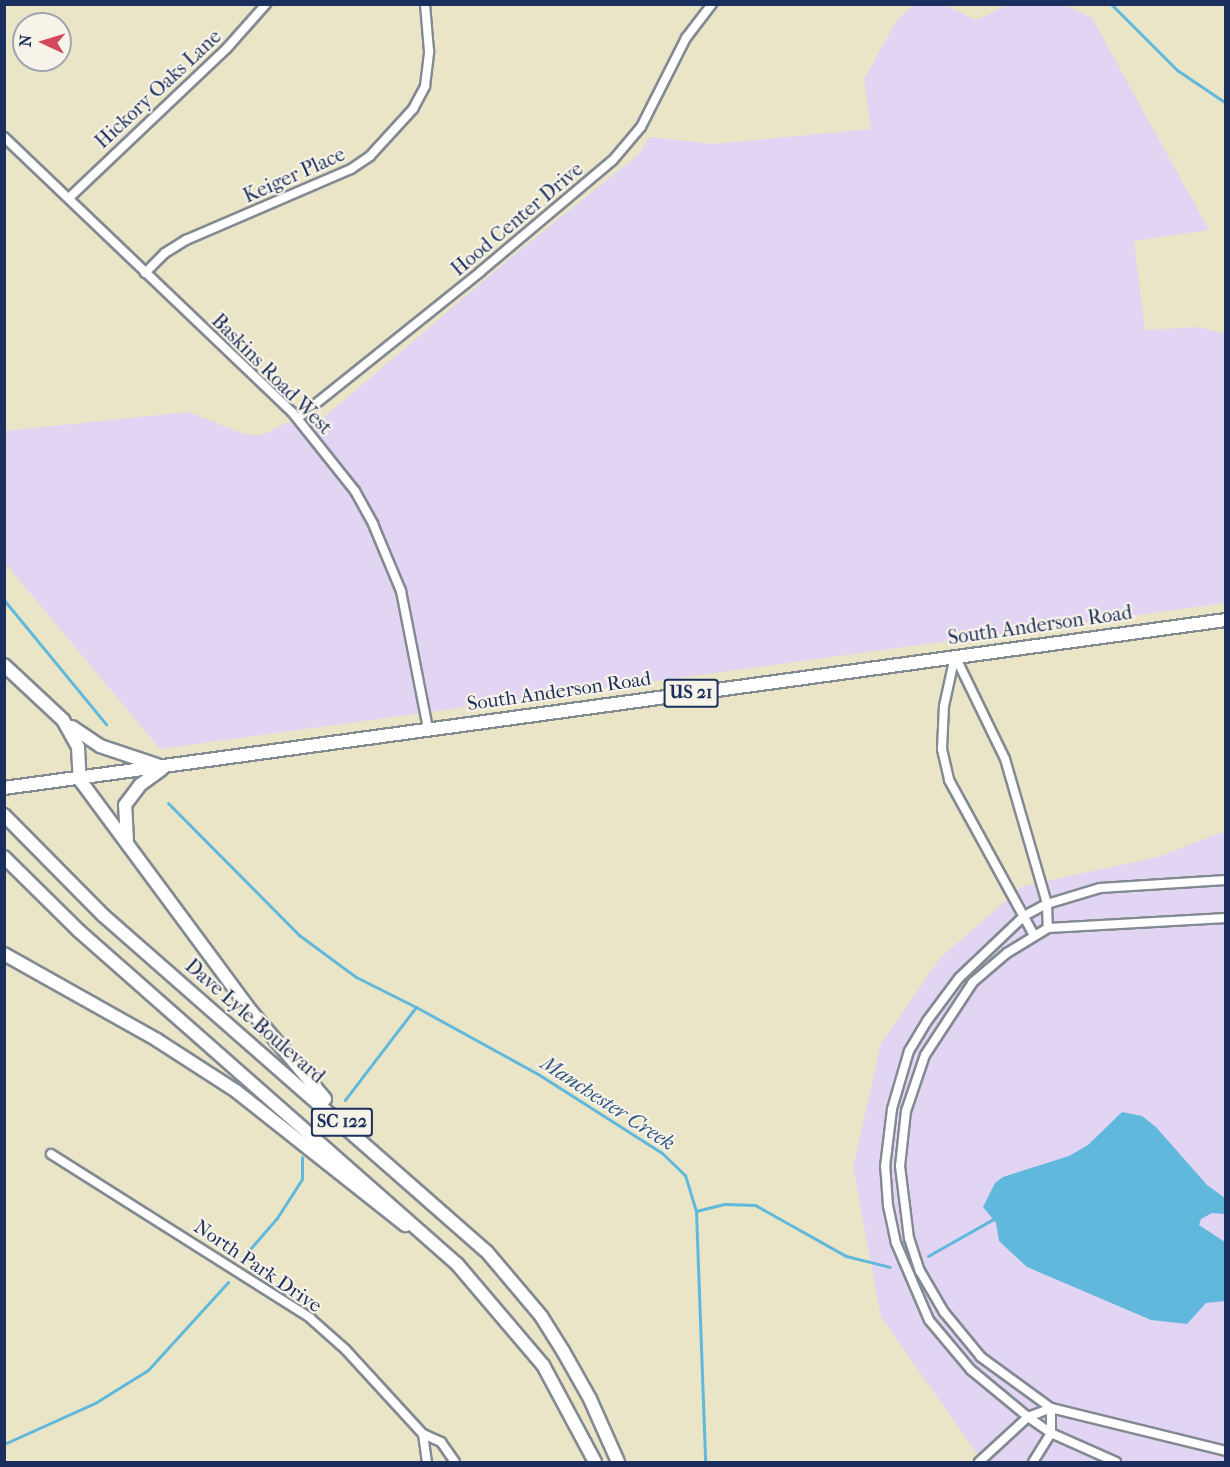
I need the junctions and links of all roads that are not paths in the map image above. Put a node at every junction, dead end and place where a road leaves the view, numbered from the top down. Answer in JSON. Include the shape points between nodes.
{"nodes":[{"id":1,"x":266,"y":4,"type":"edge"},
{"id":2,"x":425,"y":4,"type":"edge"},
{"id":3,"x":712,"y":4,"type":"edge"},
{"id":4,"x":4,"y":137,"type":"edge"},
{"id":5,"x":70,"y":196,"type":"junction"},
{"id":6,"x":146,"y":273,"type":"junction"},
{"id":7,"x":298,"y":418,"type":"junction"},
{"id":8,"x":1226,"y":620,"type":"edge"},
{"id":9,"x":954,"y":656,"type":"junction"},
{"id":10,"x":4,"y":665,"type":"edge"},
{"id":11,"x":63,"y":720,"type":"junction"},
{"id":12,"x":428,"y":729,"type":"junction"},
{"id":13,"x":167,"y":767,"type":"junction"},
{"id":14,"x":80,"y":780,"type":"junction"},
{"id":15,"x":4,"y":788,"type":"edge"},
{"id":16,"x":9,"y":820,"type":"edge"},
{"id":17,"x":131,"y":852,"type":"junction"},
{"id":18,"x":4,"y":857,"type":"edge"},
{"id":19,"x":1226,"y":880,"type":"edge"},
{"id":20,"x":1047,"y":904,"type":"junction"},
{"id":21,"x":1024,"y":916,"type":"junction"},
{"id":22,"x":1226,"y":918,"type":"edge"},
{"id":23,"x":1048,"y":928,"type":"junction"},
{"id":24,"x":1034,"y":935,"type":"junction"},
{"id":25,"x":4,"y":954,"type":"edge"},
{"id":26,"x":357,"y":1136,"type":"junction"},
{"id":27,"x":51,"y":1154,"type":"dead end"},
{"id":28,"x":457,"y":1264,"type":"junction"},
{"id":29,"x":1051,"y":1408,"type":"junction"},
{"id":30,"x":1028,"y":1417,"type":"junction"},
{"id":31,"x":1051,"y":1433,"type":"junction"},
{"id":32,"x":423,"y":1434,"type":"junction"},
{"id":33,"x":1226,"y":1451,"type":"edge"},
{"id":34,"x":427,"y":1462,"type":"edge"},
{"id":35,"x":455,"y":1462,"type":"edge"},
{"id":36,"x":595,"y":1462,"type":"edge"},
{"id":37,"x":618,"y":1462,"type":"edge"},
{"id":38,"x":979,"y":1462,"type":"edge"},
{"id":39,"x":1033,"y":1462,"type":"edge"},
{"id":40,"x":1116,"y":1462,"type":"edge"}],
"edges":[{"from":1,"to":5,"type":"street","name":"Hickory Oaks Lane","via":[[227,48]]},
{"from":2,"to":6,"type":"street","name":"Keiger Place","via":[[429,51],[425,86],[413,109],[370,156],[351,169],[186,240],[165,253]]},
{"from":3,"to":7,"type":"street","name":"Hood Center Drive","via":[[686,38],[641,127],[613,160]]},
{"from":4,"to":5,"type":"street","name":"Baskins Road West"},
{"from":5,"to":6,"type":"street","name":"Baskins Road West"},
{"from":6,"to":7,"type":"street","name":"Baskins Road West"},
{"from":7,"to":12,"type":"street","name":"Baskins Road West","via":[[355,490],[389,558],[409,624]]},
{"from":8,"to":9,"type":"main road","name":"South Anderson Road","number":"US 21"},
{"from":9,"to":12,"type":"main road","name":"South Anderson Road","number":"US 21"},
{"from":9,"to":20,"type":"street","via":[[1005,759]]},
{"from":9,"to":21,"type":"street","via":[[944,706],[942,749],[950,780]]},
{"from":10,"to":11,"type":"main road"},
{"from":11,"to":13,"type":"main road","via":[[107,749]]},
{"from":11,"to":14,"type":"main road","via":[[78,747]]},
{"from":12,"to":13,"type":"main road","name":"South Anderson Road","number":"US 21"},
{"from":13,"to":14,"type":"main road","name":"South Anderson Road","number":"US 21"},
{"from":13,"to":17,"type":"main road","via":[[140,784],[125,805],[123,829]]},
{"from":14,"to":15,"type":"main road","name":"South Anderson Road","number":"US 21"},
{"from":14,"to":17,"type":"main road"},
{"from":16,"to":26,"type":"main road","name":"Dave Lyle Boulevard","number":"SC 122","via":[[104,916]]},
{"from":17,"to":26,"type":"main road","via":[[251,1011]]},
{"from":18,"to":28,"type":"main road","number":"SC 122","via":[[87,938]]},
{"from":19,"to":20,"type":"street","via":[[1100,888]]},
{"from":20,"to":21,"type":"street"},
{"from":20,"to":23,"type":"street"},
{"from":21,"to":24,"type":"street"},
{"from":21,"to":30,"type":"street","via":[[959,978],[909,1051],[892,1109],[885,1167],[896,1243],[929,1320],[971,1370]]},
{"from":22,"to":23,"type":"street"},
{"from":23,"to":24,"type":"street"},
{"from":24,"to":29,"type":"street","via":[[973,982],[942,1024],[925,1055],[906,1112],[900,1166],[909,1238],[920,1270],[944,1312],[981,1357]]},
{"from":25,"to":28,"type":"main road","via":[[157,1040],[236,1091]]},
{"from":26,"to":37,"type":"main road","name":"Dave Lyle Boulevard","number":"SC 122","via":[[487,1252],[541,1316],[580,1379]]},
{"from":27,"to":32,"type":"street","name":"North Park Drive","via":[[310,1318],[345,1349]]},
{"from":28,"to":36,"type":"main road","number":"SC 122","via":[[543,1365]]},
{"from":29,"to":30,"type":"street"},
{"from":29,"to":31,"type":"street"},
{"from":29,"to":33,"type":"street"},
{"from":30,"to":31,"type":"street"},
{"from":30,"to":38,"type":"street"},
{"from":31,"to":39,"type":"street"},
{"from":31,"to":40,"type":"street"},
{"from":32,"to":34,"type":"street"},
{"from":32,"to":35,"type":"street","name":"North Park Drive","via":[[441,1442]]}]}
